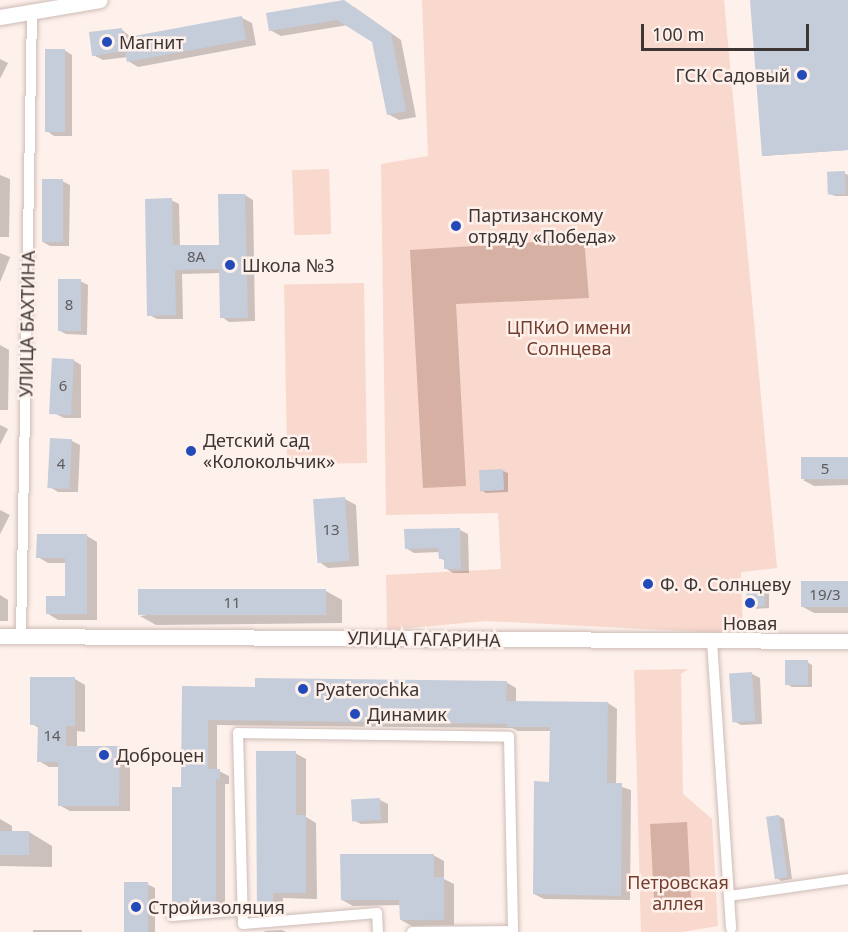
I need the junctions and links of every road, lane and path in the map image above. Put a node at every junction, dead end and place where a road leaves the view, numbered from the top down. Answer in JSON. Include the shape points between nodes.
{"nodes":[{"id":1,"x":100,"y":0,"type":"edge"},
{"id":2,"x":32,"y":11,"type":"junction"},
{"id":3,"x":0,"y":16,"type":"edge"},
{"id":4,"x":0,"y":636,"type":"edge"},
{"id":5,"x":21,"y":636,"type":"junction"},
{"id":6,"x":712,"y":641,"type":"junction"},
{"id":7,"x":848,"y":641,"type":"edge"},
{"id":8,"x":848,"y":879,"type":"edge"},
{"id":9,"x":729,"y":896,"type":"junction"},
{"id":10,"x":244,"y":910,"type":"junction"},
{"id":11,"x":172,"y":916,"type":"dead end"},
{"id":12,"x":731,"y":928,"type":"dead end"},
{"id":13,"x":378,"y":932,"type":"edge"},
{"id":14,"x":412,"y":932,"type":"edge"}],
"edges":[{"from":1,"to":2,"type":"main road"},
{"from":2,"to":3,"type":"main road"},
{"from":2,"to":5,"type":"street","name":"УЛИЦА БАХТИНА"},
{"from":4,"to":5,"type":"main road","name":"УЛИЦА ГАГАРИНА"},
{"from":5,"to":6,"type":"main road","name":"УЛИЦА ГАГАРИНА"},
{"from":6,"to":7,"type":"main road","name":"УЛИЦА ГАГАРИНА"},
{"from":6,"to":9,"type":"street"},
{"from":8,"to":9,"type":"street"},
{"from":9,"to":12,"type":"street"},
{"from":10,"to":11,"type":"street"},
{"from":10,"to":13,"type":"street","via":[[243,924],[377,913]]},
{"from":10,"to":14,"type":"street","via":[[238,733],[509,737],[513,931]]}]}
